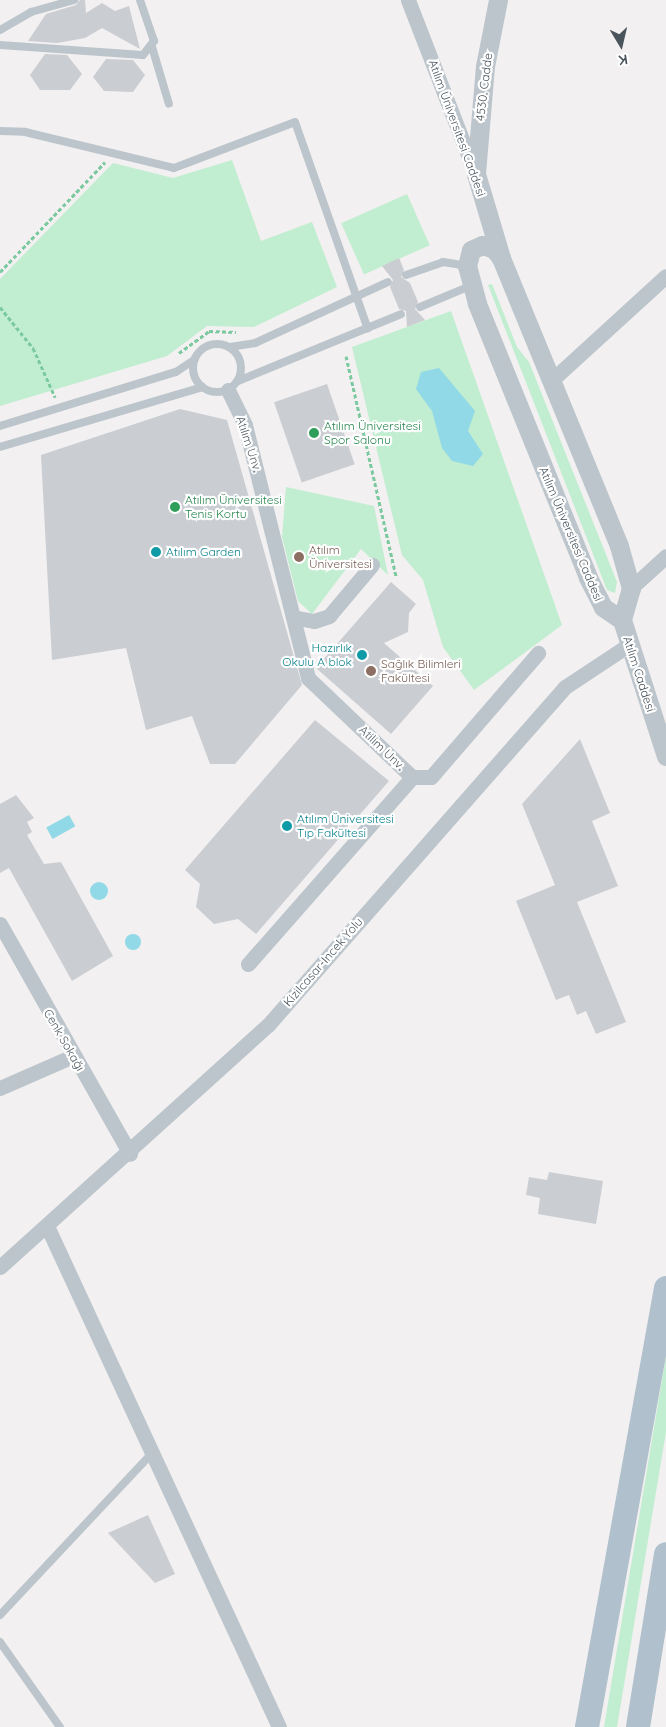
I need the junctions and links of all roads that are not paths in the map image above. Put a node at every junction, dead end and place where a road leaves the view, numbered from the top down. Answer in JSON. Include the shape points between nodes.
{"nodes":[{"id":1,"x":74,"y":0,"type":"edge"},
{"id":2,"x":140,"y":0,"type":"edge"},
{"id":3,"x":408,"y":0,"type":"edge"},
{"id":4,"x":498,"y":0,"type":"edge"},
{"id":5,"x":0,"y":30,"type":"edge"},
{"id":6,"x":0,"y":45,"type":"edge"},
{"id":7,"x":152,"y":47,"type":"junction"},
{"id":8,"x":169,"y":104,"type":"dead end"},
{"id":9,"x":0,"y":131,"type":"edge"},
{"id":10,"x":476,"y":174,"type":"junction"},
{"id":11,"x":502,"y":258,"type":"junction"},
{"id":12,"x":467,"y":266,"type":"junction"},
{"id":13,"x":406,"y":275,"type":"dead end"},
{"id":14,"x":666,"y":276,"type":"edge"},
{"id":15,"x":388,"y":282,"type":"dead end"},
{"id":16,"x":470,"y":286,"type":"junction"},
{"id":17,"x":356,"y":297,"type":"junction"},
{"id":18,"x":420,"y":307,"type":"dead end"},
{"id":19,"x":401,"y":314,"type":"dead end"},
{"id":20,"x":368,"y":328,"type":"junction"},
{"id":21,"x":230,"y":347,"type":"junction"},
{"id":22,"x":194,"y":360,"type":"junction"},
{"id":23,"x":552,"y":380,"type":"junction"},
{"id":24,"x":233,"y":385,"type":"junction"},
{"id":25,"x":202,"y":387,"type":"junction"},
{"id":26,"x":0,"y":426,"type":"edge"},
{"id":27,"x":0,"y":447,"type":"edge"},
{"id":28,"x":266,"y":500,"type":"joint"},
{"id":29,"x":666,"y":556,"type":"edge"},
{"id":30,"x":372,"y":565,"type":"dead end"},
{"id":31,"x":631,"y":588,"type":"junction"},
{"id":32,"x":293,"y":617,"type":"junction"},
{"id":33,"x":622,"y":620,"type":"junction"},
{"id":34,"x":630,"y":644,"type":"junction"},
{"id":35,"x":538,"y":653,"type":"dead end"},
{"id":36,"x":666,"y":756,"type":"edge"},
{"id":37,"x":412,"y":777,"type":"junction"},
{"id":38,"x":0,"y":924,"type":"edge"},
{"id":39,"x":248,"y":964,"type":"dead end"},
{"id":40,"x":73,"y":1056,"type":"junction"},
{"id":41,"x":0,"y":1088,"type":"edge"},
{"id":42,"x":130,"y":1154,"type":"junction"},
{"id":43,"x":47,"y":1226,"type":"junction"},
{"id":44,"x":0,"y":1267,"type":"edge"},
{"id":45,"x":666,"y":1288,"type":"edge"},
{"id":46,"x":152,"y":1453,"type":"junction"},
{"id":47,"x":666,"y":1554,"type":"edge"},
{"id":48,"x":0,"y":1615,"type":"edge"},
{"id":49,"x":0,"y":1642,"type":"edge"},
{"id":50,"x":60,"y":1727,"type":"edge"},
{"id":51,"x":279,"y":1727,"type":"edge"},
{"id":52,"x":587,"y":1727,"type":"edge"},
{"id":53,"x":638,"y":1727,"type":"edge"}],
"edges":[{"from":1,"to":5,"type":"lane","via":[[31,12]]},
{"from":2,"to":7,"type":"lane"},
{"from":3,"to":10,"type":"street","name":"Atılım Üniversitesi Caddesi"},
{"from":4,"to":10,"type":"street","name":"4530. Cadde","via":[[485,66]]},
{"from":6,"to":7,"type":"lane","via":[[137,56]]},
{"from":7,"to":8,"type":"lane"},
{"from":9,"to":17,"type":"lane","via":[[25,132],[174,168],[295,122]]},
{"from":10,"to":11,"type":"street","name":"Atılım Üniversitesi Caddesi"},
{"from":11,"to":12,"type":"street","via":[[494,249],[482,245],[471,250]]},
{"from":11,"to":23,"type":"street","name":"Atılım Üniversitesi Caddesi"},
{"from":12,"to":13,"type":"lane","via":[[443,262]]},
{"from":12,"to":16,"type":"street","name":"Atılım Üniversitesi Caddesi"},
{"from":14,"to":23,"type":"street"},
{"from":15,"to":17,"type":"lane"},
{"from":16,"to":18,"type":"lane"},
{"from":16,"to":33,"type":"street","name":"Atılım Üniversitesi Caddesi","via":[[588,577],[603,607]]},
{"from":17,"to":20,"type":"lane"},
{"from":17,"to":21,"type":"lane","via":[[255,343]]},
{"from":19,"to":20,"type":"lane"},
{"from":20,"to":24,"type":"lane"},
{"from":21,"to":22,"type":"lane","via":[[209,345]]},
{"from":21,"to":24,"type":"lane","via":[[241,362]]},
{"from":22,"to":25,"type":"lane","via":[[194,375]]},
{"from":22,"to":26,"type":"lane","via":[[176,372]]},
{"from":23,"to":31,"type":"street","name":"Atılım Üniversitesi Caddesi","via":[[619,546]]},
{"from":24,"to":25,"type":"lane","via":[[216,392]]},
{"from":24,"to":28,"type":"street","name":"Atılım Unv."},
{"from":25,"to":27,"type":"lane"},
{"from":28,"to":32,"type":"street","name":"Atilim Unv."},
{"from":29,"to":31,"type":"street"},
{"from":30,"to":32,"type":"street","via":[[329,616],[314,620]]},
{"from":31,"to":33,"type":"street"},
{"from":32,"to":37,"type":"street","name":"Atilim Unv.","via":[[308,678]]},
{"from":33,"to":34,"type":"street","name":"Atılım Caddesi"},
{"from":34,"to":36,"type":"street","name":"Atılım Caddesi"},
{"from":34,"to":42,"type":"street","name":"Kizilcasar-Incek Yolu","via":[[565,687],[268,1025]]},
{"from":35,"to":37,"type":"street","name":"Atilim Unv.","via":[[431,777]]},
{"from":37,"to":39,"type":"street"},
{"from":38,"to":40,"type":"street","name":"Cenk Sokağı"},
{"from":40,"to":41,"type":"street"},
{"from":40,"to":42,"type":"street","name":"Cenk Sokağı"},
{"from":42,"to":43,"type":"street","name":"Kizilcasar-Incek Yolu"},
{"from":43,"to":44,"type":"street","name":"Kizilcasar-Incek Yolu"},
{"from":43,"to":46,"type":"street"},
{"from":45,"to":52,"type":"main road"},
{"from":46,"to":48,"type":"lane"},
{"from":46,"to":51,"type":"street"},
{"from":47,"to":53,"type":"main road"},
{"from":49,"to":50,"type":"lane"}]}
